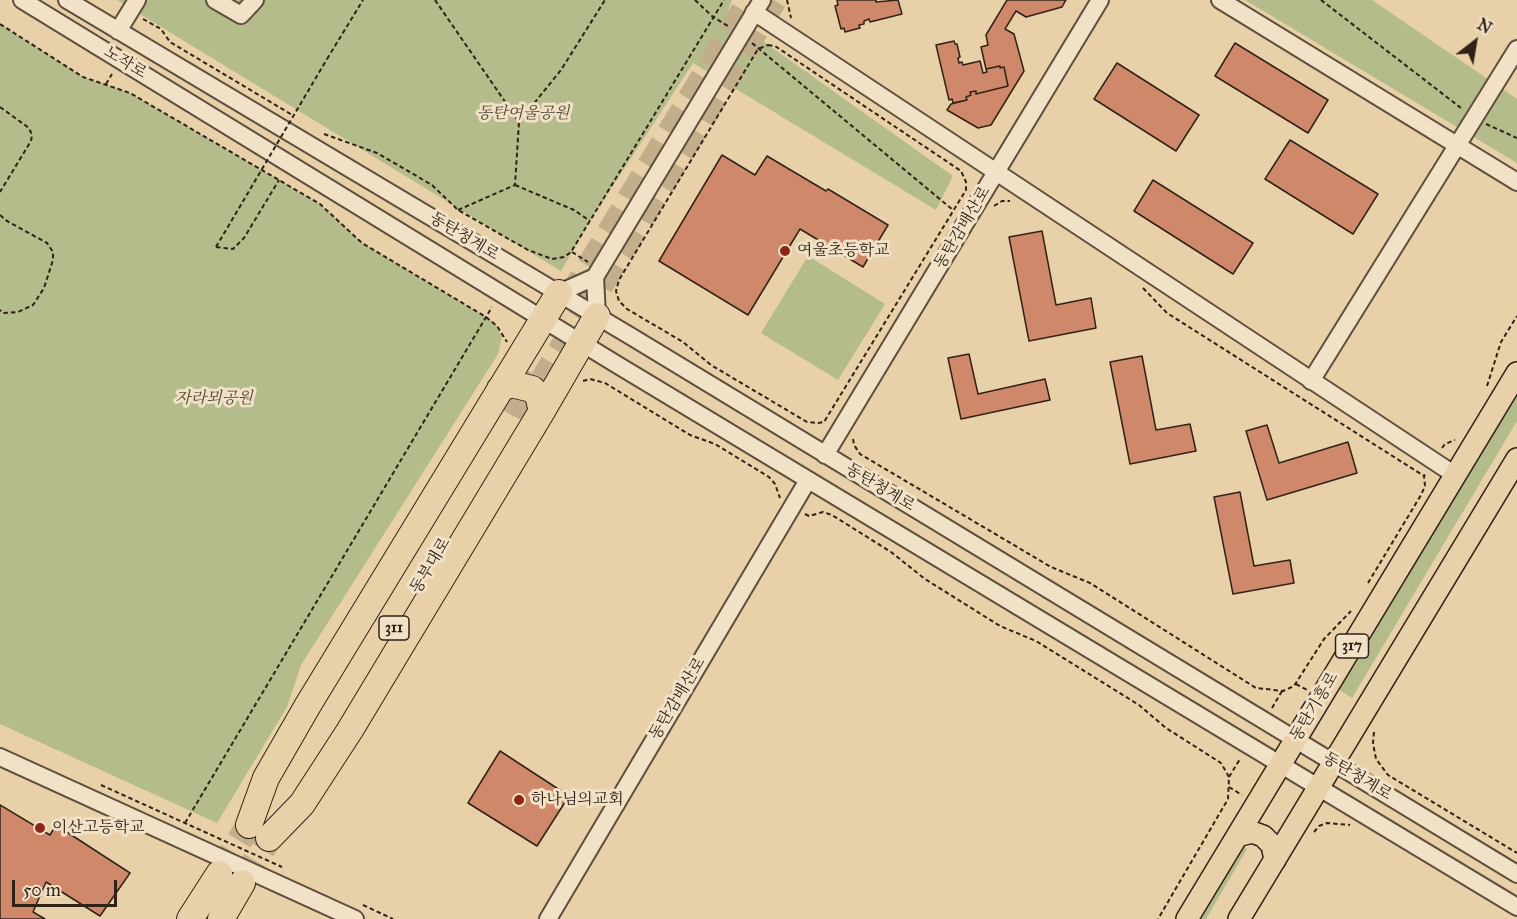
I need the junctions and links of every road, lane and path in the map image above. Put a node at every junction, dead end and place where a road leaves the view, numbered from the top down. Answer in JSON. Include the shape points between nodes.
{"nodes":[{"id":1,"x":22,"y":0,"type":"edge"},
{"id":2,"x":67,"y":0,"type":"edge"},
{"id":3,"x":215,"y":0,"type":"edge"},
{"id":4,"x":255,"y":0,"type":"edge"},
{"id":5,"x":363,"y":0,"type":"edge"},
{"id":6,"x":435,"y":0,"type":"edge"},
{"id":7,"x":605,"y":0,"type":"edge"},
{"id":8,"x":695,"y":0,"type":"edge"},
{"id":9,"x":724,"y":0,"type":"edge"},
{"id":10,"x":787,"y":0,"type":"edge"},
{"id":11,"x":1100,"y":0,"type":"edge"},
{"id":12,"x":1220,"y":0,"type":"edge"},
{"id":13,"x":1321,"y":0,"type":"edge"},
{"id":14,"x":133,"y":5,"type":"edge"},
{"id":15,"x":758,"y":6,"type":"edge"},
{"id":16,"x":713,"y":17,"type":"junction"},
{"id":17,"x":792,"y":20,"type":"dead end"},
{"id":18,"x":0,"y":24,"type":"edge"},
{"id":19,"x":118,"y":31,"type":"junction"},
{"id":20,"x":741,"y":34,"type":"junction"},
{"id":21,"x":758,"y":49,"type":"junction"},
{"id":22,"x":1517,"y":49,"type":"edge"},
{"id":23,"x":241,"y":104,"type":"joint"},
{"id":24,"x":0,"y":107,"type":"edge"},
{"id":25,"x":1474,"y":117,"type":"junction"},
{"id":26,"x":297,"y":118,"type":"dead end"},
{"id":27,"x":519,"y":122,"type":"junction"},
{"id":28,"x":228,"y":126,"type":"joint"},
{"id":29,"x":316,"y":129,"type":"dead end"},
{"id":30,"x":1517,"y":138,"type":"edge"},
{"id":31,"x":1457,"y":144,"type":"junction"},
{"id":32,"x":996,"y":172,"type":"junction"},
{"id":33,"x":279,"y":180,"type":"junction"},
{"id":34,"x":1517,"y":182,"type":"edge"},
{"id":35,"x":515,"y":185,"type":"junction"},
{"id":36,"x":0,"y":192,"type":"edge"},
{"id":37,"x":1019,"y":206,"type":"dead end"},
{"id":38,"x":993,"y":207,"type":"dead end"},
{"id":39,"x":458,"y":210,"type":"junction"},
{"id":40,"x":953,"y":210,"type":"junction"},
{"id":41,"x":0,"y":215,"type":"edge"},
{"id":42,"x":590,"y":221,"type":"junction"},
{"id":43,"x":595,"y":277,"type":"junction"},
{"id":44,"x":1143,"y":288,"type":"dead end"},
{"id":45,"x":559,"y":293,"type":"junction"},
{"id":46,"x":0,"y":310,"type":"edge"},
{"id":47,"x":597,"y":316,"type":"junction"},
{"id":48,"x":1517,"y":316,"type":"edge"},
{"id":49,"x":486,"y":317,"type":"junction"},
{"id":50,"x":543,"y":319,"type":"junction"},
{"id":51,"x":507,"y":342,"type":"dead end"},
{"id":52,"x":581,"y":342,"type":"junction"},
{"id":53,"x":1517,"y":373,"type":"edge"},
{"id":54,"x":1311,"y":381,"type":"junction"},
{"id":55,"x":576,"y":382,"type":"dead end"},
{"id":56,"x":1488,"y":386,"type":"dead end"},
{"id":57,"x":516,"y":407,"type":"junction"},
{"id":58,"x":1458,"y":435,"type":"dead end"},
{"id":59,"x":853,"y":440,"type":"dead end"},
{"id":60,"x":1445,"y":444,"type":"dead end"},
{"id":61,"x":825,"y":454,"type":"junction"},
{"id":62,"x":1517,"y":459,"type":"edge"},
{"id":63,"x":1455,"y":475,"type":"junction"},
{"id":64,"x":808,"y":480,"type":"junction"},
{"id":65,"x":778,"y":497,"type":"dead end"},
{"id":66,"x":809,"y":516,"type":"dead end"},
{"id":67,"x":1363,"y":591,"type":"dead end"},
{"id":68,"x":1351,"y":611,"type":"dead end"},
{"id":69,"x":1295,"y":739,"type":"junction"},
{"id":70,"x":0,"y":757,"type":"edge"},
{"id":71,"x":1376,"y":759,"type":"dead end"},
{"id":72,"x":1334,"y":762,"type":"junction"},
{"id":73,"x":1280,"y":764,"type":"junction"},
{"id":74,"x":1319,"y":788,"type":"junction"},
{"id":75,"x":185,"y":823,"type":"dead end"},
{"id":76,"x":1237,"y":836,"type":"junction"},
{"id":77,"x":1517,"y":853,"type":"edge"},
{"id":78,"x":1275,"y":860,"type":"junction"},
{"id":79,"x":1517,"y":874,"type":"edge"},
{"id":80,"x":1517,"y":907,"type":"edge"},
{"id":81,"x":190,"y":919,"type":"edge"},
{"id":82,"x":220,"y":919,"type":"edge"},
{"id":83,"x":355,"y":919,"type":"edge"},
{"id":84,"x":548,"y":919,"type":"edge"},
{"id":85,"x":1158,"y":919,"type":"edge"},
{"id":86,"x":1187,"y":919,"type":"edge"},
{"id":87,"x":1239,"y":919,"type":"edge"}],
"edges":[{"from":1,"to":28,"type":"street","name":"노작로"},
{"from":2,"to":19,"type":"street","name":"노작로"},
{"from":3,"to":4,"type":"street","via":[[241,15]]},
{"from":5,"to":33,"type":"path","bridge":true,"via":[[216,247],[233,249],[244,238]]},
{"from":6,"to":27,"type":"path"},
{"from":7,"to":27,"type":"path","via":[[561,70]]},
{"from":8,"to":16,"type":"path"},
{"from":9,"to":16,"type":"path"},
{"from":10,"to":17,"type":"path"},
{"from":11,"to":32,"type":"street","name":"동탄감배산로"},
{"from":12,"to":31,"type":"street"},
{"from":13,"to":25,"type":"path"},
{"from":14,"to":19,"type":"street"},
{"from":14,"to":26,"type":"path","via":[[170,42]]},
{"from":15,"to":20,"type":"street"},
{"from":15,"to":32,"type":"street"},
{"from":16,"to":20,"type":"path"},
{"from":16,"to":42,"type":"path"},
{"from":18,"to":33,"type":"path","via":[[83,76],[130,93]]},
{"from":19,"to":23,"type":"street","name":"노작로"},
{"from":20,"to":21,"type":"path"},
{"from":20,"to":43,"type":"street"},
{"from":21,"to":40,"type":"path"},
{"from":21,"to":40,"type":"path","via":[[775,46],[961,171],[966,190]]},
{"from":21,"to":40,"type":"path","via":[[619,280],[616,291],[627,309],[802,420],[824,422]]},
{"from":22,"to":25,"type":"street"},
{"from":23,"to":45,"type":"street","name":"동탄청계로"},
{"from":24,"to":36,"type":"path","via":[[29,128],[32,135]]},
{"from":25,"to":30,"type":"path"},
{"from":25,"to":31,"type":"street"},
{"from":27,"to":35,"type":"path"},
{"from":28,"to":50,"type":"street","name":"동탄청계로"},
{"from":29,"to":39,"type":"path","via":[[377,153],[432,185]]},
{"from":31,"to":34,"type":"street"},
{"from":31,"to":54,"type":"street"},
{"from":32,"to":54,"type":"street"},
{"from":32,"to":61,"type":"street","name":"동탄감배산로"},
{"from":33,"to":49,"type":"path","via":[[320,204],[362,243]]},
{"from":35,"to":39,"type":"path"},
{"from":35,"to":42,"type":"path"},
{"from":37,"to":38,"type":"path","via":[[1009,200]]},
{"from":39,"to":42,"type":"path","via":[[528,250],[552,259],[571,252]]},
{"from":41,"to":46,"type":"path","via":[[47,243],[53,260],[44,288],[33,305],[18,312]]},
{"from":43,"to":45,"type":"street"},
{"from":43,"to":47,"type":"street"},
{"from":44,"to":67,"type":"path","via":[[1167,313],[1424,476],[1421,495]]},
{"from":45,"to":47,"type":"street","name":"동탄청계로"},
{"from":45,"to":50,"type":"highway"},
{"from":47,"to":52,"type":"highway"},
{"from":47,"to":61,"type":"street","name":"동탄청계로"},
{"from":48,"to":56,"type":"path","via":[[1501,342]]},
{"from":49,"to":51,"type":"path"},
{"from":49,"to":75,"type":"path"},
{"from":50,"to":52,"type":"street","name":"동탄청계로"},
{"from":50,"to":57,"type":"highway"},
{"from":52,"to":57,"type":"highway"},
{"from":52,"to":64,"type":"street","name":"동탄청계로"},
{"from":53,"to":63,"type":"main road","name":"동탄기흥로","number":"317"},
{"from":54,"to":63,"type":"street"},
{"from":55,"to":65,"type":"path","via":[[599,380],[690,435],[715,444],[769,477]]},
{"from":57,"to":57,"type":"highway","name":"동부대로","number":"311","via":[[259,831],[302,804],[308,795]]},
{"from":58,"to":60,"type":"path"},
{"from":59,"to":68,"type":"path","via":[[860,454],[1051,567],[1090,583],[1256,688],[1283,692],[1294,686],[1324,639]]},
{"from":61,"to":69,"type":"street","name":"동탄청계로"},
{"from":62,"to":72,"type":"main road"},
{"from":63,"to":69,"type":"main road","name":"동탄기흥로","number":"317"},
{"from":64,"to":73,"type":"street","name":"동탄청계로"},
{"from":64,"to":84,"type":"street","name":"동탄감배산로"},
{"from":66,"to":85,"type":"path","via":[[823,512],[832,515],[1000,626],[1036,641],[1139,705],[1166,728],[1221,763],[1229,777],[1228,799]]},
{"from":69,"to":72,"type":"street","name":"동탄청계로"},
{"from":69,"to":73,"type":"main road","name":"동탄기흥로","number":"317"},
{"from":70,"to":83,"type":"street"},
{"from":71,"to":77,"type":"path","via":[[1397,781]]},
{"from":72,"to":74,"type":"main road"},
{"from":72,"to":79,"type":"street","name":"동탄청계로"},
{"from":73,"to":74,"type":"street","name":"동탄청계로"},
{"from":73,"to":76,"type":"main road","name":"동탄기흥로","number":"317"},
{"from":74,"to":78,"type":"main road"},
{"from":74,"to":80,"type":"street","name":"동탄청계로"},
{"from":76,"to":78,"type":"main road","via":[[1252,832],[1263,836],[1272,845]]},
{"from":76,"to":86,"type":"main road","name":"동탄기흥로","number":"317"},
{"from":78,"to":87,"type":"main road"},
{"from":81,"to":82,"type":"highway","via":[[230,878]]}]}
